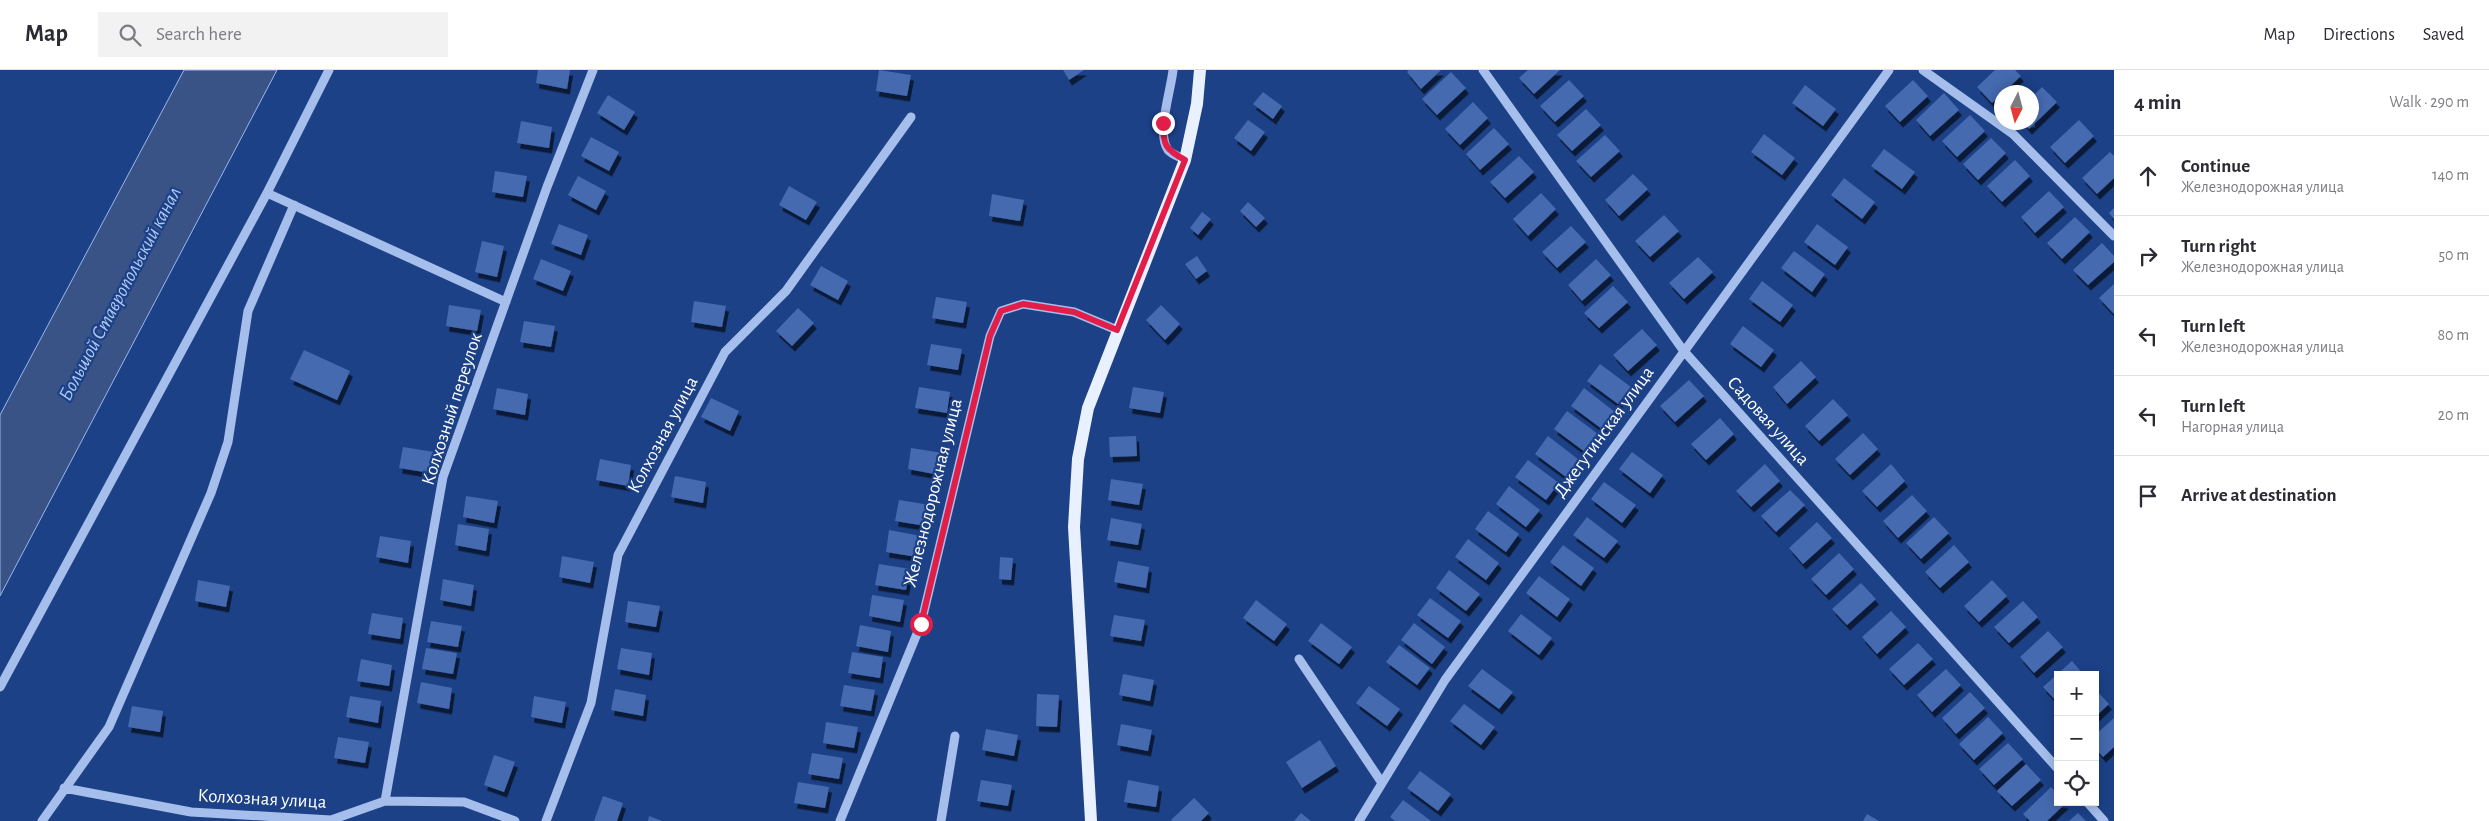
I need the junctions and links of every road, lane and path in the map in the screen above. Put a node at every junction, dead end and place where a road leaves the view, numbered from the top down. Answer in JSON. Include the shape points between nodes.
{"nodes":[{"id":1,"x":329,"y":70,"type":"edge"},
{"id":2,"x":593,"y":70,"type":"edge"},
{"id":3,"x":1173,"y":70,"type":"edge"},
{"id":4,"x":1200,"y":70,"type":"edge"},
{"id":5,"x":1483,"y":70,"type":"edge"},
{"id":6,"x":1888,"y":70,"type":"edge"},
{"id":7,"x":1923,"y":70,"type":"edge"},
{"id":8,"x":911,"y":117,"type":"dead end"},
{"id":9,"x":1185,"y":160,"type":"junction"},
{"id":10,"x":267,"y":193,"type":"junction"},
{"id":11,"x":294,"y":205,"type":"junction"},
{"id":12,"x":2114,"y":236,"type":"edge"},
{"id":13,"x":506,"y":302,"type":"junction"},
{"id":14,"x":1117,"y":330,"type":"junction"},
{"id":15,"x":1683,"y":350,"type":"junction"},
{"id":16,"x":1299,"y":659,"type":"dead end"},
{"id":17,"x":0,"y":687,"type":"edge"},
{"id":18,"x":955,"y":736,"type":"dead end"},
{"id":19,"x":2054,"y":765,"type":"edge"},
{"id":20,"x":1382,"y":783,"type":"junction"},
{"id":21,"x":64,"y":788,"type":"junction"},
{"id":22,"x":385,"y":801,"type":"junction"},
{"id":23,"x":2091,"y":806,"type":"edge"},
{"id":24,"x":332,"y":820,"type":"edge"},
{"id":25,"x":42,"y":821,"type":"edge"},
{"id":26,"x":515,"y":821,"type":"edge"},
{"id":27,"x":546,"y":821,"type":"edge"},
{"id":28,"x":840,"y":821,"type":"edge"},
{"id":29,"x":941,"y":821,"type":"edge"},
{"id":30,"x":1091,"y":821,"type":"edge"},
{"id":31,"x":1359,"y":821,"type":"edge"},
{"id":32,"x":2104,"y":821,"type":"edge"}],
"edges":[{"from":1,"to":10,"type":"street"},
{"from":2,"to":13,"type":"street","name":"Колхозный переулок"},
{"from":3,"to":9,"type":"street","via":[[1163,139],[1169,152]]},
{"from":4,"to":9,"type":"main road","via":[[1197,104]]},
{"from":5,"to":15,"type":"street","name":"Садовая улица"},
{"from":6,"to":15,"type":"street","name":"Джегутинская улица"},
{"from":7,"to":12,"type":"street","via":[[2013,134]]},
{"from":8,"to":27,"type":"street","name":"Колхозная улица","via":[[786,291],[725,352],[618,555],[591,703]]},
{"from":9,"to":14,"type":"main road"},
{"from":10,"to":11,"type":"street"},
{"from":10,"to":17,"type":"street"},
{"from":11,"to":13,"type":"street"},
{"from":11,"to":21,"type":"street","via":[[248,311],[228,442],[212,493],[109,727]]},
{"from":13,"to":22,"type":"street","name":"Колхозный переулок","via":[[443,477]]},
{"from":14,"to":28,"type":"street","name":"Железнодорожная улица","via":[[1074,312],[1023,304],[1001,311],[990,336],[921,624]]},
{"from":14,"to":30,"type":"main road","via":[[1088,408],[1078,459],[1074,526]]},
{"from":15,"to":19,"type":"street","name":"Садовая улица"},
{"from":15,"to":20,"type":"street","name":"Джегутинская улица","via":[[1445,680]]},
{"from":16,"to":20,"type":"street"},
{"from":18,"to":29,"type":"street"},
{"from":20,"to":31,"type":"street","name":"Джегутинская улица"},
{"from":21,"to":24,"type":"street","name":"Колхозная улица","via":[[191,812]]},
{"from":21,"to":25,"type":"street"},
{"from":22,"to":24,"type":"street","name":"Колхозная улица"},
{"from":22,"to":26,"type":"street","name":"Колхозная улица","via":[[464,802]]},
{"from":23,"to":32,"type":"street"}]}
